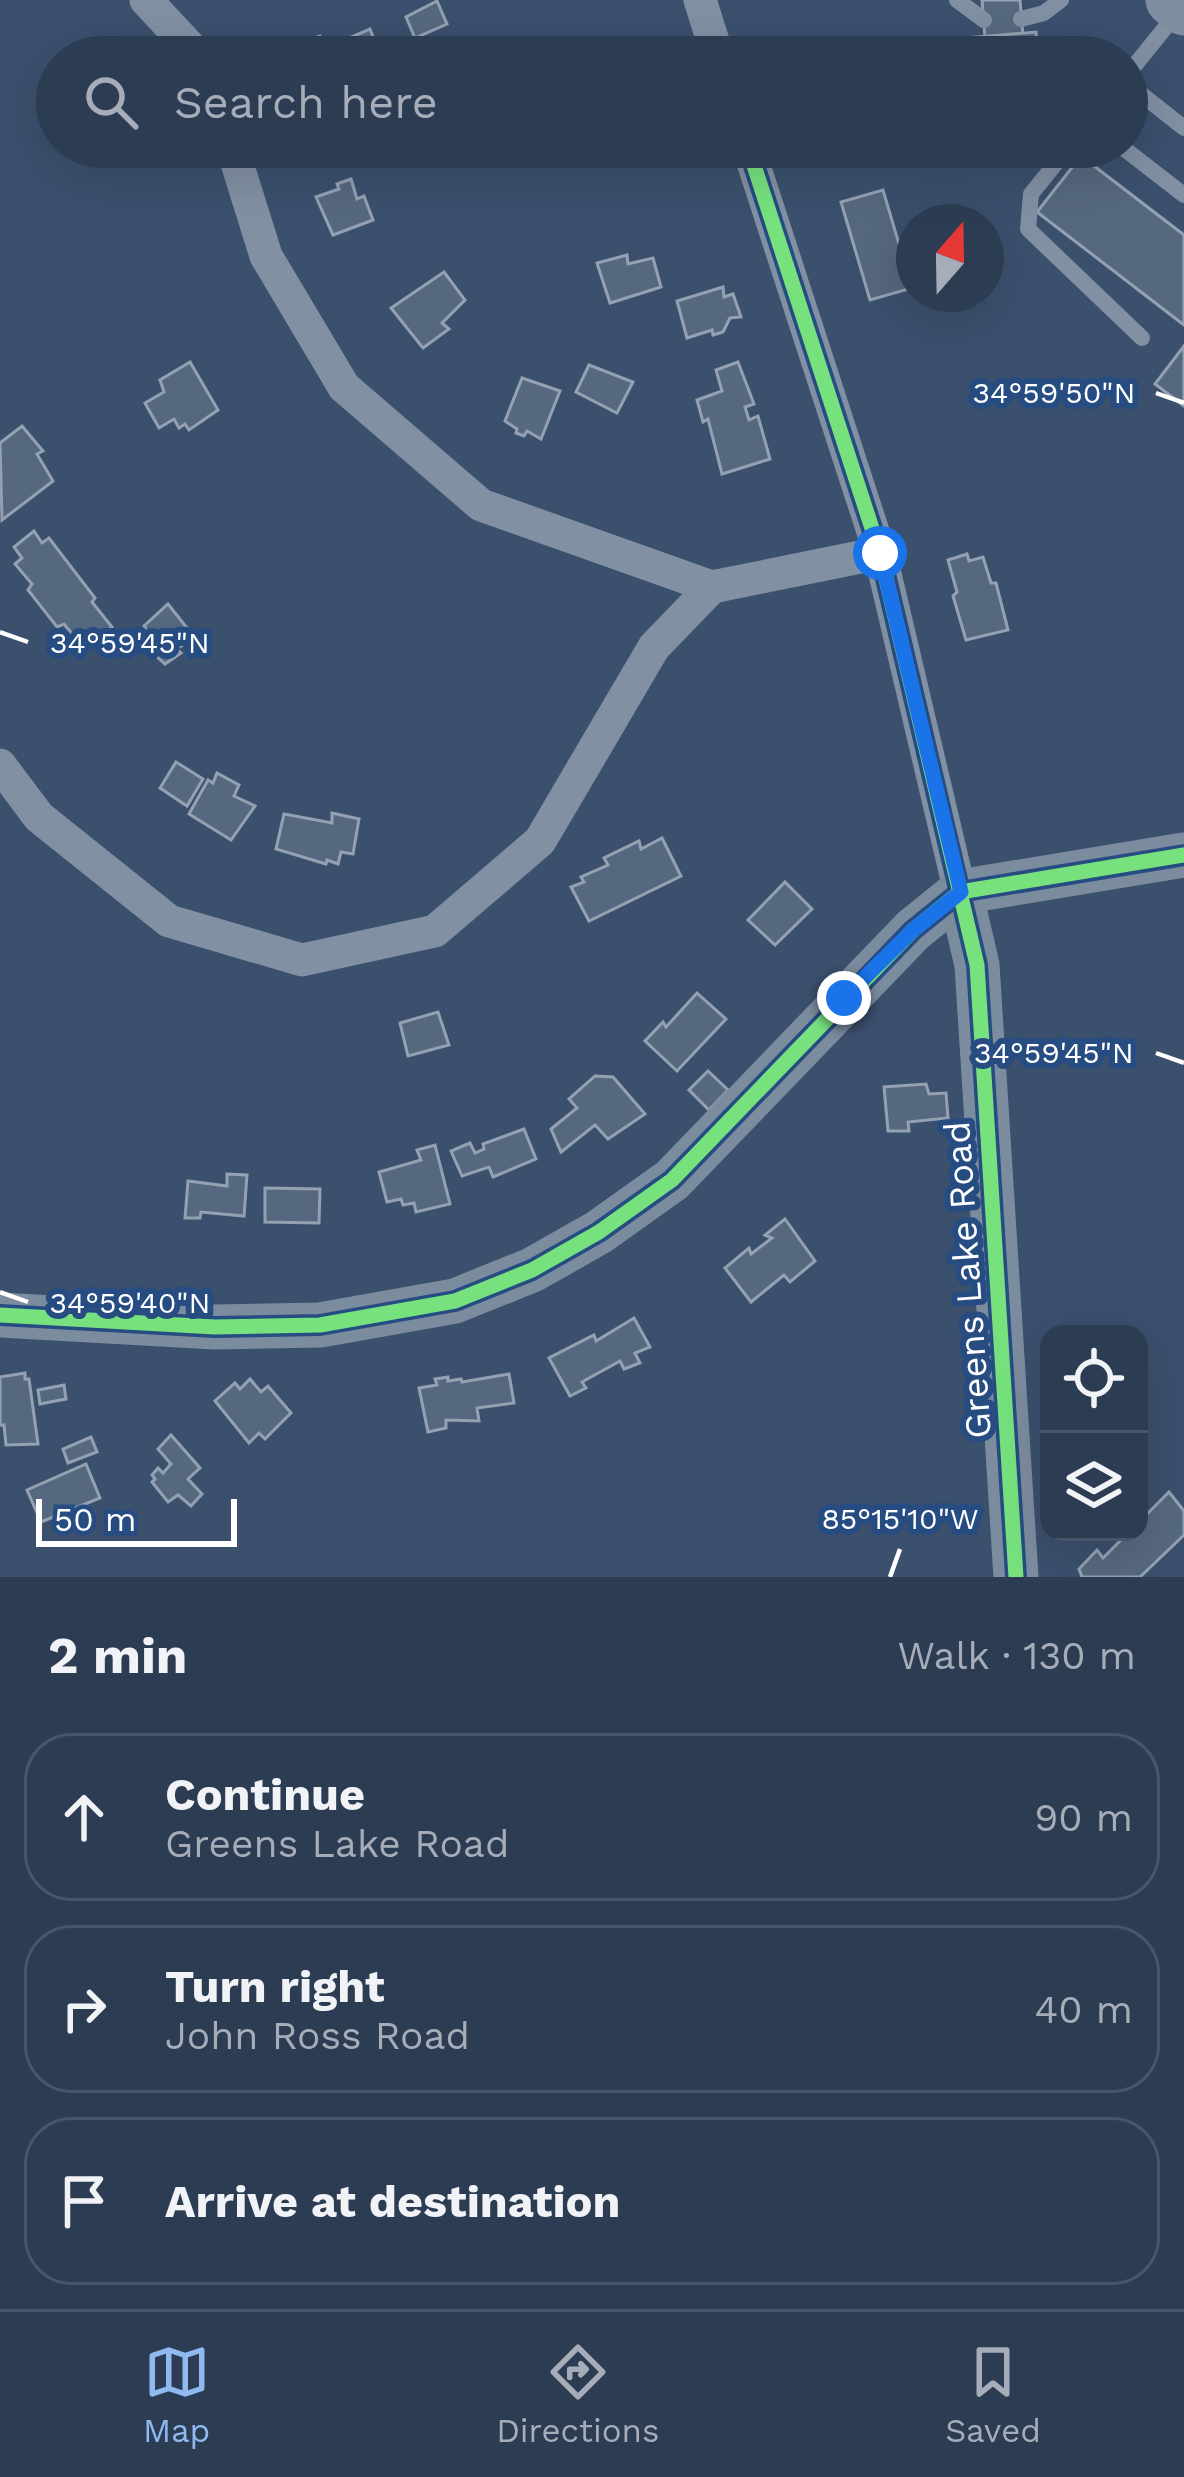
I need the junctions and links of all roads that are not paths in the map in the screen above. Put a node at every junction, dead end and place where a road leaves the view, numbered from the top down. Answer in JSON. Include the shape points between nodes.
{"nodes":[{"id":1,"x":146,"y":0,"type":"edge"},
{"id":2,"x":700,"y":0,"type":"edge"},
{"id":3,"x":956,"y":0,"type":"edge"},
{"id":4,"x":971,"y":0,"type":"edge"},
{"id":5,"x":1060,"y":0,"type":"edge"},
{"id":6,"x":1179,"y":6,"type":"edge"},
{"id":7,"x":983,"y":10,"type":"edge"},
{"id":8,"x":1021,"y":19,"type":"dead end"},
{"id":9,"x":179,"y":36,"type":"edge"},
{"id":10,"x":711,"y":36,"type":"edge"},
{"id":11,"x":1148,"y":50,"type":"edge"},
{"id":12,"x":1148,"y":97,"type":"edge"},
{"id":13,"x":1184,"y":128,"type":"edge"},
{"id":14,"x":1148,"y":167,"type":"edge"},
{"id":15,"x":239,"y":168,"type":"edge"},
{"id":16,"x":755,"y":168,"type":"edge"},
{"id":17,"x":1052,"y":168,"type":"edge"},
{"id":18,"x":1184,"y":195,"type":"edge"},
{"id":19,"x":1142,"y":338,"type":"dead end"},
{"id":20,"x":880,"y":553,"type":"junction"},
{"id":21,"x":712,"y":587,"type":"junction"},
{"id":22,"x":0,"y":765,"type":"edge"},
{"id":23,"x":1184,"y":855,"type":"edge"},
{"id":24,"x":961,"y":892,"type":"junction"},
{"id":25,"x":0,"y":1316,"type":"edge"},
{"id":26,"x":1016,"y":1577,"type":"edge"}],
"edges":[{"from":1,"to":9,"type":"street"},
{"from":2,"to":10,"type":"street"},
{"from":3,"to":7,"type":"lane"},
{"from":4,"to":7,"type":"lane"},
{"from":5,"to":8,"type":"lane"},
{"from":6,"to":11,"type":"lane"},
{"from":12,"to":13,"type":"lane"},
{"from":14,"to":18,"type":"lane"},
{"from":15,"to":21,"type":"street","via":[[266,256],[344,387],[481,505]]},
{"from":16,"to":20,"type":"street","name":"Greens Lake Road"},
{"from":17,"to":19,"type":"lane","via":[[1031,194],[1028,229]]},
{"from":20,"to":21,"type":"street"},
{"from":20,"to":24,"type":"street","name":"Greens Lake Road"},
{"from":21,"to":22,"type":"street","via":[[654,647],[540,841],[436,931],[302,960],[169,921],[39,818]]},
{"from":23,"to":24,"type":"street"},
{"from":24,"to":25,"type":"street","via":[[913,930],[672,1180],[532,1270],[455,1301],[320,1325]]},
{"from":24,"to":26,"type":"street","name":"Greens Lake Road","via":[[977,964]]}]}
